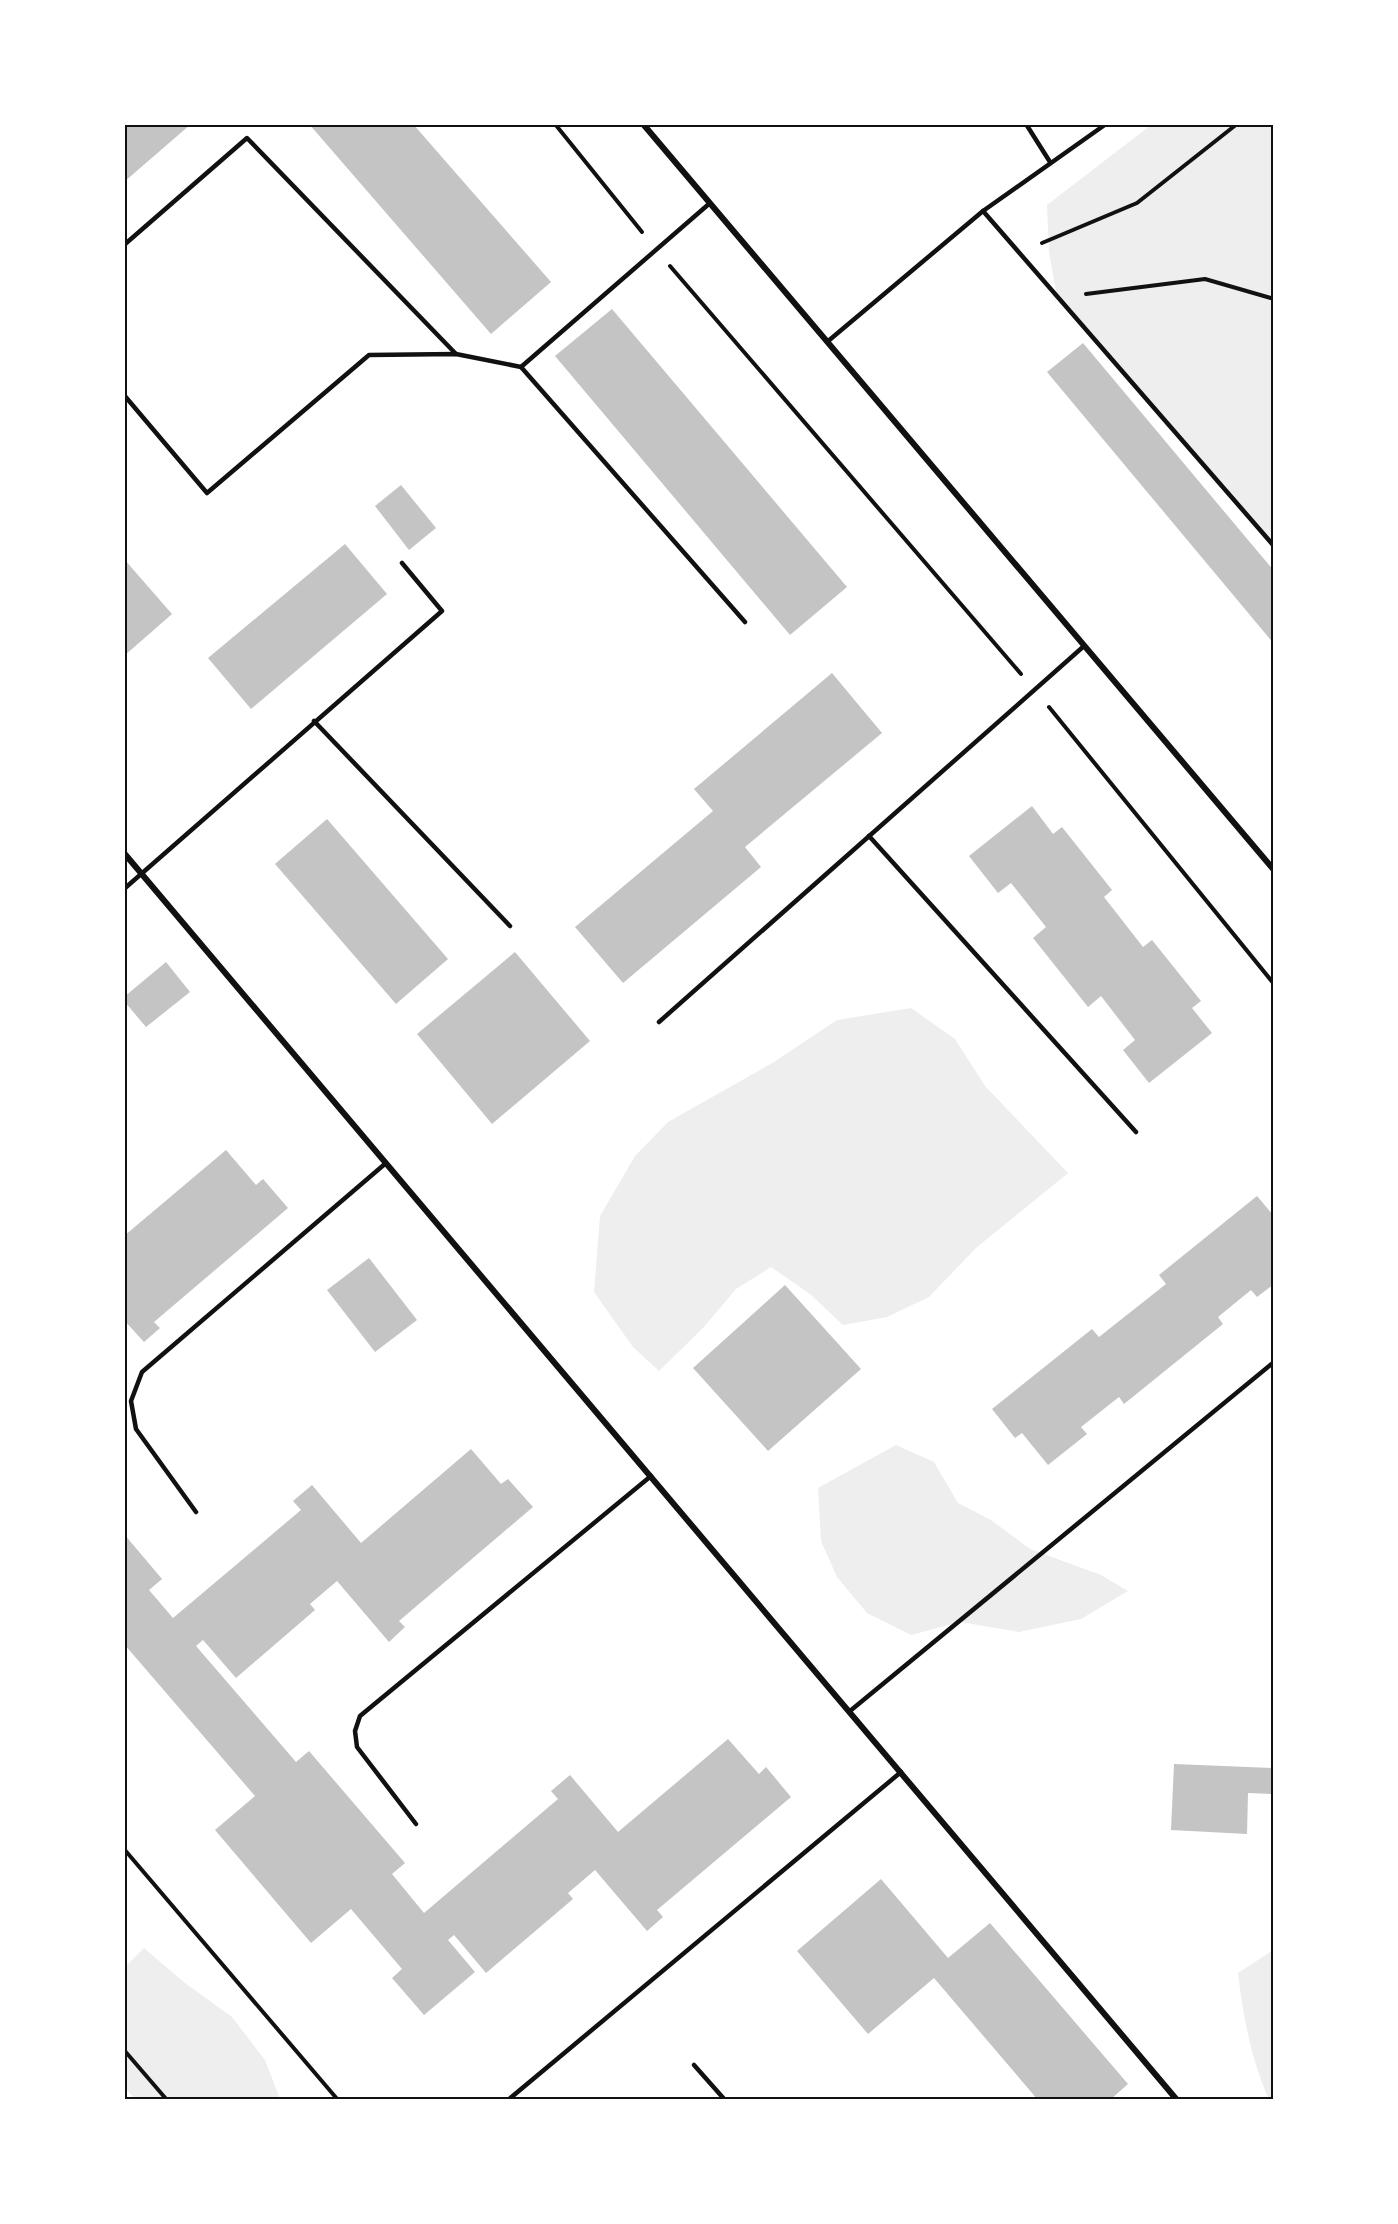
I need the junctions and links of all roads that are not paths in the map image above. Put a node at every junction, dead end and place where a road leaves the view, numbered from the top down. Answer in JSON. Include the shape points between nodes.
{"nodes":[{"id":1,"x":643,"y":124,"type":"edge"},
{"id":2,"x":1026,"y":124,"type":"edge"},
{"id":3,"x":1106,"y":124,"type":"edge"},
{"id":4,"x":1050,"y":162,"type":"junction"},
{"id":5,"x":710,"y":203,"type":"junction"},
{"id":6,"x":983,"y":211,"type":"junction"},
{"id":7,"x":124,"y":245,"type":"edge"},
{"id":8,"x":827,"y":342,"type":"junction"},
{"id":9,"x":456,"y":354,"type":"junction"},
{"id":10,"x":521,"y":367,"type":"junction"},
{"id":11,"x":124,"y":395,"type":"edge"},
{"id":12,"x":1274,"y":546,"type":"edge"},
{"id":13,"x":402,"y":563,"type":"dead end"},
{"id":14,"x":745,"y":622,"type":"dead end"},
{"id":15,"x":1084,"y":646,"type":"junction"},
{"id":16,"x":314,"y":721,"type":"junction"},
{"id":17,"x":870,"y":836,"type":"junction"},
{"id":18,"x":124,"y":853,"type":"edge"},
{"id":19,"x":1274,"y":870,"type":"edge"},
{"id":20,"x":142,"y":874,"type":"junction"},
{"id":21,"x":124,"y":889,"type":"edge"},
{"id":22,"x":510,"y":926,"type":"dead end"},
{"id":23,"x":659,"y":1022,"type":"dead end"},
{"id":24,"x":1136,"y":1132,"type":"dead end"},
{"id":25,"x":388,"y":1161,"type":"junction"},
{"id":26,"x":1274,"y":1362,"type":"edge"},
{"id":27,"x":651,"y":1476,"type":"junction"},
{"id":28,"x":196,"y":1512,"type":"dead end"},
{"id":29,"x":850,"y":1711,"type":"junction"},
{"id":30,"x":901,"y":1772,"type":"junction"},
{"id":31,"x":416,"y":1824,"type":"dead end"},
{"id":32,"x":694,"y":2065,"type":"dead end"},
{"id":33,"x":508,"y":2100,"type":"edge"},
{"id":34,"x":725,"y":2100,"type":"edge"},
{"id":35,"x":1177,"y":2100,"type":"edge"}],
"edges":[{"from":1,"to":5,"type":"street"},
{"from":2,"to":4,"type":"lane"},
{"from":3,"to":4,"type":"lane"},
{"from":4,"to":6,"type":"lane"},
{"from":5,"to":8,"type":"street"},
{"from":5,"to":10,"type":"lane"},
{"from":6,"to":8,"type":"lane"},
{"from":6,"to":12,"type":"lane"},
{"from":7,"to":9,"type":"lane","via":[[248,138]]},
{"from":8,"to":15,"type":"street"},
{"from":9,"to":10,"type":"lane"},
{"from":9,"to":11,"type":"lane","via":[[369,355],[207,493]]},
{"from":10,"to":14,"type":"lane"},
{"from":13,"to":16,"type":"lane","via":[[442,611]]},
{"from":15,"to":17,"type":"lane"},
{"from":15,"to":19,"type":"street"},
{"from":16,"to":20,"type":"lane"},
{"from":16,"to":22,"type":"lane"},
{"from":17,"to":23,"type":"lane"},
{"from":17,"to":24,"type":"lane"},
{"from":18,"to":20,"type":"street"},
{"from":20,"to":21,"type":"lane"},
{"from":20,"to":25,"type":"street"},
{"from":25,"to":27,"type":"street"},
{"from":25,"to":28,"type":"lane","via":[[142,1372],[131,1401],[136,1429]]},
{"from":26,"to":29,"type":"lane"},
{"from":27,"to":29,"type":"street"},
{"from":27,"to":31,"type":"lane","via":[[360,1716],[355,1731],[357,1747]]},
{"from":29,"to":30,"type":"street"},
{"from":30,"to":33,"type":"lane"},
{"from":30,"to":35,"type":"street"},
{"from":32,"to":34,"type":"lane"}]}
